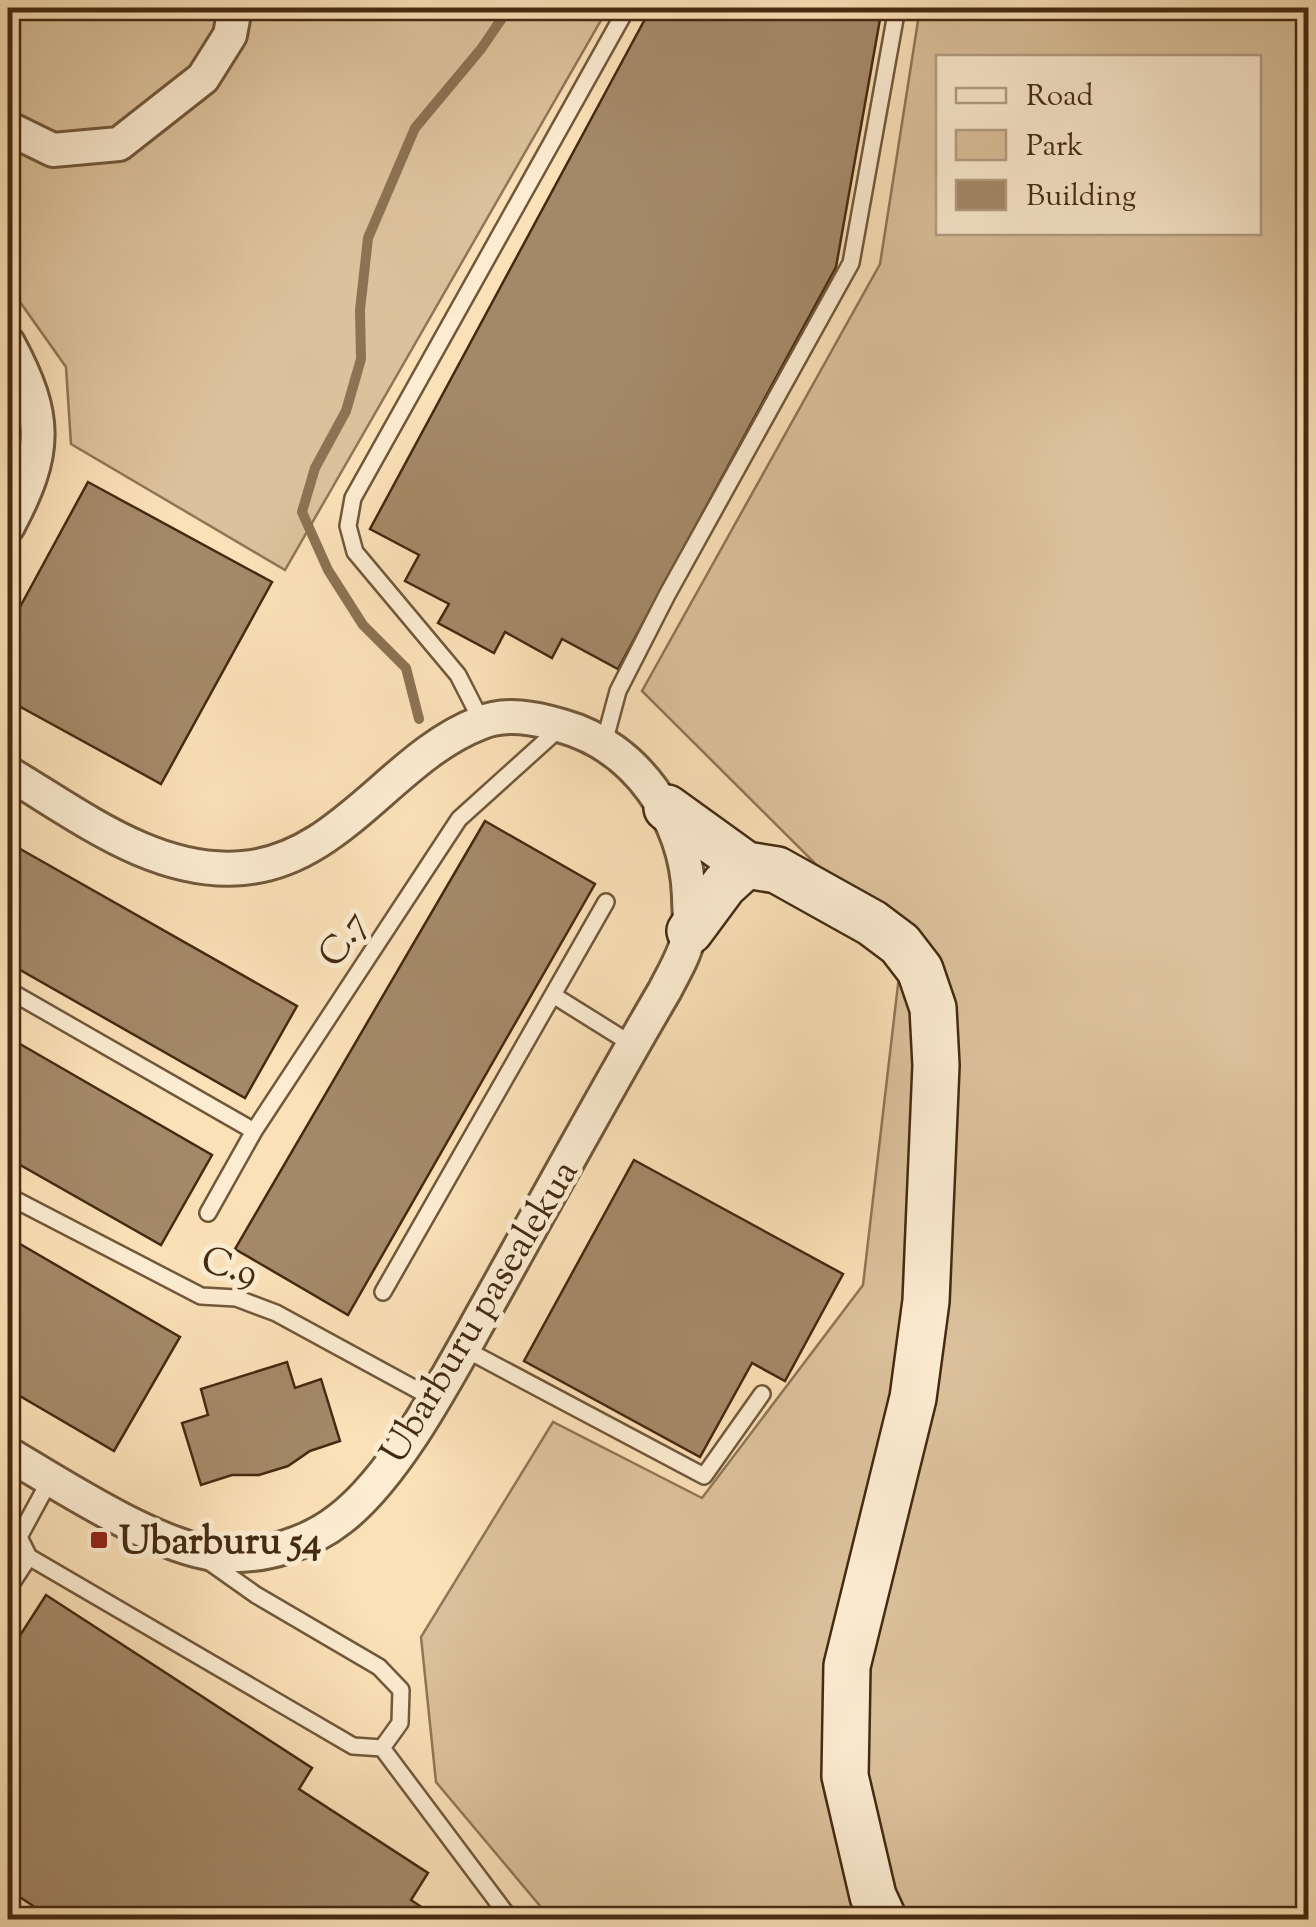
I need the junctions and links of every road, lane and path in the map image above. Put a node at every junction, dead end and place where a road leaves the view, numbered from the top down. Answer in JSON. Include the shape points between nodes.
{"nodes":[{"id":1,"x":235,"y":8,"type":"edge"},
{"id":2,"x":627,"y":8,"type":"edge"},
{"id":3,"x":897,"y":8,"type":"edge"},
{"id":4,"x":8,"y":128,"type":"edge"},
{"id":5,"x":8,"y":344,"type":"edge"},
{"id":6,"x":8,"y":526,"type":"edge"},
{"id":7,"x":482,"y":722,"type":"junction"},
{"id":8,"x":562,"y":726,"type":"junction"},
{"id":9,"x":604,"y":742,"type":"junction"},
{"id":10,"x":8,"y":773,"type":"edge"},
{"id":11,"x":667,"y":808,"type":"junction"},
{"id":12,"x":746,"y":866,"type":"junction"},
{"id":13,"x":606,"y":902,"type":"dead end"},
{"id":14,"x":690,"y":931,"type":"junction"},
{"id":15,"x":8,"y":990,"type":"edge"},
{"id":16,"x":552,"y":995,"type":"junction"},
{"id":17,"x":633,"y":1045,"type":"junction"},
{"id":18,"x":254,"y":1132,"type":"junction"},
{"id":19,"x":8,"y":1196,"type":"edge"},
{"id":20,"x":208,"y":1213,"type":"dead end"},
{"id":21,"x":383,"y":1292,"type":"dead end"},
{"id":22,"x":464,"y":1348,"type":"junction"},
{"id":23,"x":762,"y":1394,"type":"dead end"},
{"id":24,"x":434,"y":1400,"type":"junction"},
{"id":25,"x":8,"y":1454,"type":"edge"},
{"id":26,"x":51,"y":1478,"type":"junction"},
{"id":27,"x":197,"y":1552,"type":"junction"},
{"id":28,"x":29,"y":1557,"type":"junction"},
{"id":29,"x":8,"y":1590,"type":"edge"},
{"id":30,"x":382,"y":1748,"type":"junction"},
{"id":31,"x":510,"y":1920,"type":"edge"},
{"id":32,"x":884,"y":1920,"type":"edge"}],
"edges":[{"from":1,"to":4,"type":"street","via":[[230,35],[203,78],[119,144],[53,150]]},
{"from":2,"to":7,"type":"lane","via":[[350,512],[355,552],[458,674]]},
{"from":3,"to":9,"type":"lane","via":[[851,263],[667,595],[618,691]]},
{"from":5,"to":6,"type":"street","via":[[35,406],[40,436],[35,468]]},
{"from":7,"to":8,"type":"street","name":"Ubarburu pasealekua","via":[[532,718]]},
{"from":7,"to":10,"type":"street","name":"Ubarburu pasealekua","via":[[428,748],[316,842],[246,868],[198,868],[158,856]]},
{"from":8,"to":9,"type":"street","name":"Ubarburu pasealekua"},
{"from":8,"to":18,"type":"lane","name":"C.7","via":[[459,819]]},
{"from":9,"to":11,"type":"street","name":"Ubarburu pasealekua"},
{"from":11,"to":12,"type":"main road","name":"Ubarburu pasealekua"},
{"from":11,"to":14,"type":"street","name":"Ubarburu pasealekua","via":[[688,868]]},
{"from":12,"to":14,"type":"main road","name":"Ubarburu pasealekua"},
{"from":12,"to":32,"type":"main road","via":[[777,870],[900,944],[920,970],[934,1008],[923,1320],[913,1398],[847,1666],[845,1776]]},
{"from":13,"to":16,"type":"lane"},
{"from":14,"to":17,"type":"street","name":"Ubarburu pasealekua"},
{"from":15,"to":18,"type":"lane"},
{"from":16,"to":17,"type":"lane"},
{"from":16,"to":21,"type":"lane"},
{"from":17,"to":22,"type":"street","name":"Ubarburu pasealekua"},
{"from":18,"to":20,"type":"lane","name":"C.7"},
{"from":19,"to":24,"type":"lane","name":"C.9","via":[[201,1296],[236,1298],[276,1313]]},
{"from":22,"to":23,"type":"lane","via":[[704,1476]]},
{"from":22,"to":24,"type":"street","name":"Ubarburu pasealekua"},
{"from":24,"to":27,"type":"street","name":"Ubarburu pasealekua","via":[[340,1520],[263,1552]]},
{"from":25,"to":26,"type":"street","name":"Ubarburu pasealekua"},
{"from":26,"to":27,"type":"street","name":"Ubarburu pasealekua"},
{"from":26,"to":28,"type":"lane","via":[[19,1537]]},
{"from":27,"to":30,"type":"lane","via":[[379,1668],[400,1690],[400,1722]]},
{"from":28,"to":29,"type":"lane"},
{"from":28,"to":30,"type":"lane","via":[[353,1746]]},
{"from":30,"to":31,"type":"lane"}]}
